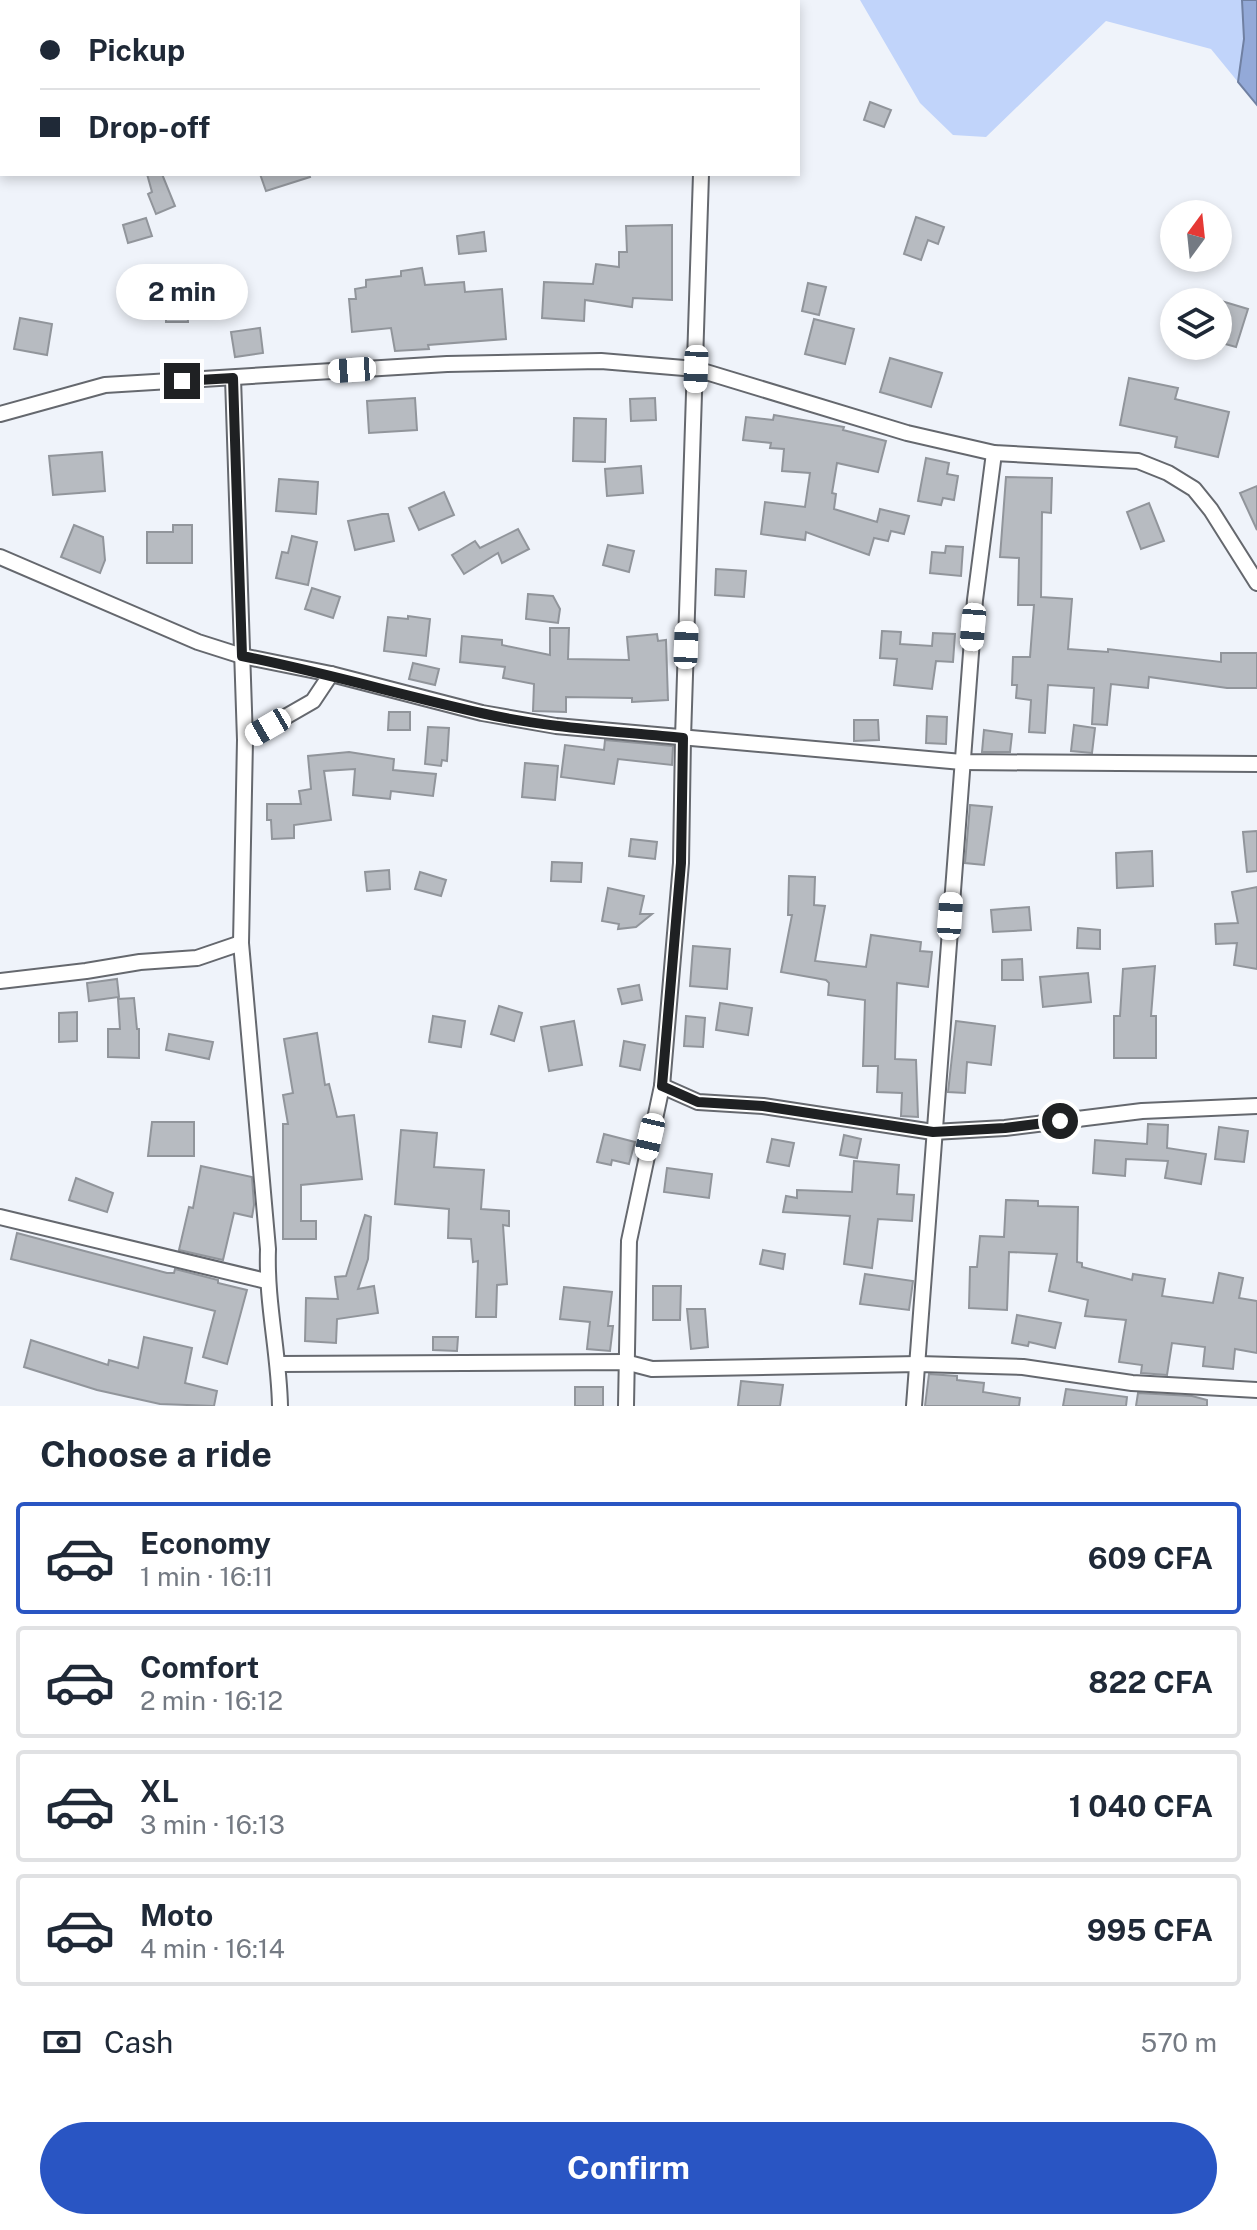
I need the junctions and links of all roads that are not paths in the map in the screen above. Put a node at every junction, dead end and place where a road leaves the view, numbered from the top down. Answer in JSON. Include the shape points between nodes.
{"nodes":[{"id":1,"x":701,"y":176,"type":"edge"},
{"id":2,"x":696,"y":369,"type":"junction"},
{"id":3,"x":233,"y":378,"type":"junction"},
{"id":4,"x":0,"y":414,"type":"edge"},
{"id":5,"x":994,"y":453,"type":"junction"},
{"id":6,"x":0,"y":557,"type":"edge"},
{"id":7,"x":1257,"y":583,"type":"edge"},
{"id":8,"x":242,"y":656,"type":"junction"},
{"id":9,"x":331,"y":674,"type":"junction"},
{"id":10,"x":683,"y":738,"type":"junction"},
{"id":11,"x":245,"y":740,"type":"junction"},
{"id":12,"x":962,"y":762,"type":"junction"},
{"id":13,"x":1257,"y":764,"type":"edge"},
{"id":14,"x":241,"y":943,"type":"junction"},
{"id":15,"x":0,"y":981,"type":"edge"},
{"id":16,"x":662,"y":1086,"type":"junction"},
{"id":17,"x":1257,"y":1106,"type":"edge"},
{"id":18,"x":933,"y":1132,"type":"junction"},
{"id":19,"x":0,"y":1217,"type":"edge"},
{"id":20,"x":266,"y":1281,"type":"junction"},
{"id":21,"x":625,"y":1362,"type":"junction"},
{"id":22,"x":279,"y":1364,"type":"junction"},
{"id":23,"x":918,"y":1364,"type":"junction"},
{"id":24,"x":1257,"y":1390,"type":"edge"},
{"id":25,"x":280,"y":1406,"type":"edge"},
{"id":26,"x":626,"y":1406,"type":"edge"},
{"id":27,"x":914,"y":1406,"type":"edge"}],
"edges":[{"from":1,"to":2,"type":"street"},
{"from":2,"to":3,"type":"street","via":[[601,361],[447,364]]},
{"from":2,"to":5,"type":"street","via":[[907,433]]},
{"from":2,"to":10,"type":"street"},
{"from":3,"to":4,"type":"street","via":[[105,385]]},
{"from":3,"to":8,"type":"street"},
{"from":5,"to":7,"type":"street","via":[[1138,461],[1168,473],[1194,489],[1211,510]]},
{"from":5,"to":12,"type":"street"},
{"from":6,"to":8,"type":"street"},
{"from":8,"to":9,"type":"street"},
{"from":8,"to":11,"type":"street"},
{"from":9,"to":10,"type":"street","via":[[482,713]]},
{"from":9,"to":11,"type":"street","via":[[313,701]]},
{"from":10,"to":12,"type":"street"},
{"from":10,"to":16,"type":"street","via":[[681,863]]},
{"from":11,"to":14,"type":"street"},
{"from":12,"to":13,"type":"street"},
{"from":12,"to":18,"type":"street"},
{"from":14,"to":15,"type":"street","via":[[197,958]]},
{"from":14,"to":20,"type":"street","via":[[268,1249]]},
{"from":16,"to":18,"type":"street","via":[[698,1102],[763,1106]]},
{"from":16,"to":21,"type":"street","via":[[629,1241]]},
{"from":17,"to":18,"type":"street","via":[[1142,1111]]},
{"from":18,"to":23,"type":"street"},
{"from":19,"to":20,"type":"street"},
{"from":20,"to":22,"type":"street"},
{"from":21,"to":22,"type":"street"},
{"from":21,"to":23,"type":"street","via":[[652,1369]]},
{"from":21,"to":26,"type":"street"},
{"from":22,"to":25,"type":"street"},
{"from":23,"to":24,"type":"street","via":[[1023,1367],[1132,1383]]},
{"from":23,"to":27,"type":"street"}]}
